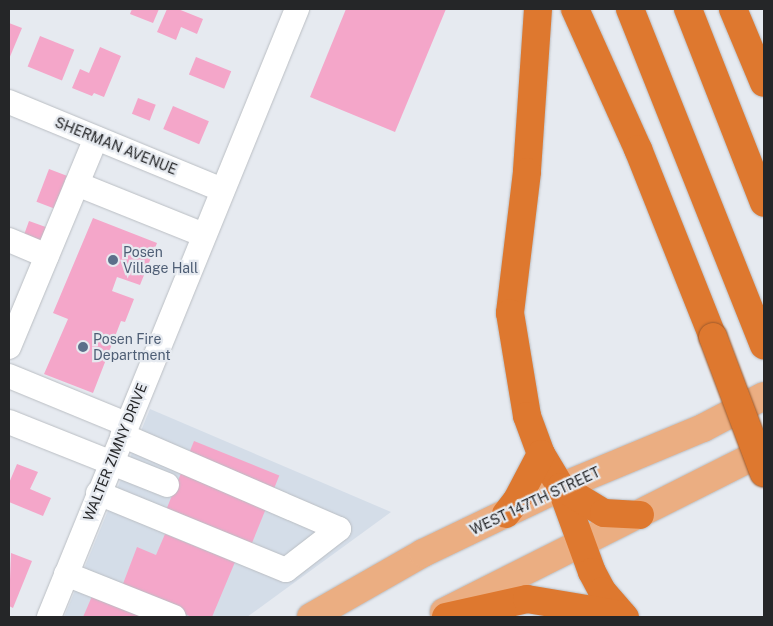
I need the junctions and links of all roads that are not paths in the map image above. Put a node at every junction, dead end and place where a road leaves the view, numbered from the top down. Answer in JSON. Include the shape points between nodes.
{"nodes":[{"id":1,"x":297,"y":9,"type":"edge"},
{"id":2,"x":538,"y":9,"type":"edge"},
{"id":3,"x":575,"y":9,"type":"edge"},
{"id":4,"x":630,"y":9,"type":"edge"},
{"id":5,"x":688,"y":9,"type":"edge"},
{"id":6,"x":733,"y":9,"type":"edge"},
{"id":7,"x":764,"y":84,"type":"edge"},
{"id":8,"x":9,"y":102,"type":"edge"},
{"id":9,"x":96,"y":138,"type":"junction"},
{"id":10,"x":76,"y":184,"type":"junction"},
{"id":11,"x":223,"y":190,"type":"junction"},
{"id":12,"x":764,"y":203,"type":"edge"},
{"id":13,"x":204,"y":235,"type":"junction"},
{"id":14,"x":9,"y":240,"type":"edge"},
{"id":15,"x":47,"y":256,"type":"junction"},
{"id":16,"x":762,"y":341,"type":"edge"},
{"id":17,"x":9,"y":348,"type":"edge"},
{"id":18,"x":9,"y":376,"type":"edge"},
{"id":19,"x":764,"y":396,"type":"edge"},
{"id":20,"x":9,"y":422,"type":"edge"},
{"id":21,"x":124,"y":430,"type":"junction"},
{"id":22,"x":764,"y":451,"type":"edge"},
{"id":23,"x":541,"y":454,"type":"junction"},
{"id":24,"x":111,"y":462,"type":"junction"},
{"id":25,"x":764,"y":473,"type":"edge"},
{"id":26,"x":167,"y":486,"type":"dead end"},
{"id":27,"x":561,"y":487,"type":"junction"},
{"id":28,"x":98,"y":493,"type":"junction"},
{"id":29,"x":506,"y":514,"type":"junction"},
{"id":30,"x":640,"y":515,"type":"junction"},
{"id":31,"x":583,"y":543,"type":"junction"},
{"id":32,"x":66,"y":574,"type":"junction"},
{"id":33,"x":624,"y":616,"type":"edge"},
{"id":34,"x":49,"y":617,"type":"edge"},
{"id":35,"x":174,"y":617,"type":"edge"},
{"id":36,"x":311,"y":617,"type":"edge"},
{"id":37,"x":433,"y":617,"type":"edge"},
{"id":38,"x":446,"y":617,"type":"edge"}],
"edges":[{"from":1,"to":11,"type":"street","name":"WALTER ZIMNY DRIVE"},
{"from":2,"to":23,"type":"highway","via":[[527,172],[510,313],[527,416]]},
{"from":3,"to":25,"type":"highway","bridge":true,"via":[[638,149]]},
{"from":4,"to":16,"type":"highway"},
{"from":5,"to":12,"type":"highway"},
{"from":6,"to":7,"type":"highway"},
{"from":8,"to":9,"type":"street","name":"SHERMAN AVENUE"},
{"from":9,"to":10,"type":"street"},
{"from":9,"to":11,"type":"street","name":"SHERMAN AVENUE"},
{"from":10,"to":13,"type":"street"},
{"from":10,"to":15,"type":"street"},
{"from":11,"to":13,"type":"street","name":"WALTER ZIMNY DRIVE"},
{"from":13,"to":21,"type":"street","name":"WALTER ZIMNY DRIVE"},
{"from":14,"to":15,"type":"street"},
{"from":15,"to":17,"type":"street"},
{"from":18,"to":21,"type":"street"},
{"from":19,"to":27,"type":"main road","name":"WEST 147TH STREET","via":[[703,428]]},
{"from":20,"to":24,"type":"street"},
{"from":21,"to":24,"type":"street","name":"WALTER ZIMNY DRIVE"},
{"from":21,"to":28,"type":"street","via":[[339,529],[286,570]]},
{"from":22,"to":30,"type":"main road"},
{"from":23,"to":27,"type":"highway"},
{"from":23,"to":29,"type":"highway"},
{"from":24,"to":26,"type":"street"},
{"from":24,"to":28,"type":"street","name":"WALTER ZIMNY DRIVE"},
{"from":27,"to":29,"type":"main road","name":"WEST 147TH STREET"},
{"from":27,"to":30,"type":"highway","via":[[604,513]]},
{"from":27,"to":31,"type":"highway"},
{"from":28,"to":32,"type":"street","name":"WALTER ZIMNY DRIVE"},
{"from":29,"to":36,"type":"main road","name":"WEST 147TH STREET","via":[[423,553]]},
{"from":30,"to":31,"type":"main road"},
{"from":31,"to":33,"type":"highway","via":[[602,591]]},
{"from":31,"to":37,"type":"main road"},
{"from":32,"to":34,"type":"street","name":"WALTER ZIMNY DRIVE"},
{"from":32,"to":35,"type":"street"},
{"from":33,"to":38,"type":"highway","via":[[526,599]]}]}
